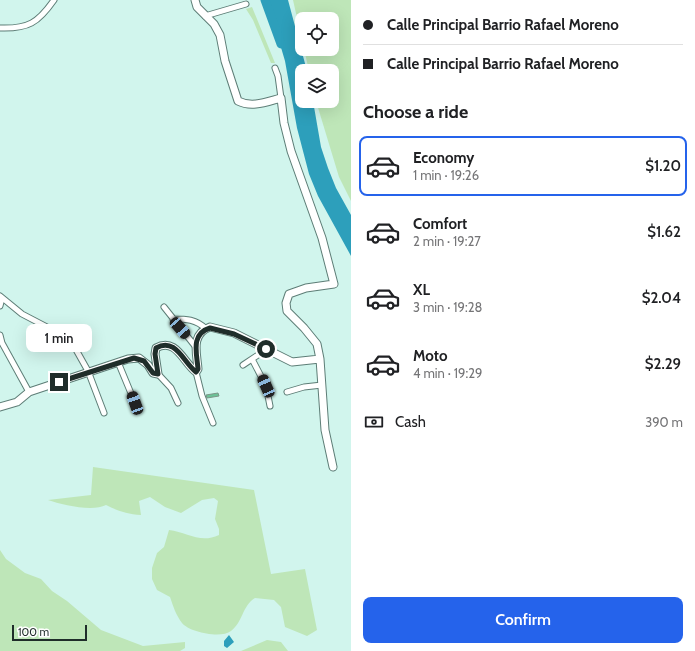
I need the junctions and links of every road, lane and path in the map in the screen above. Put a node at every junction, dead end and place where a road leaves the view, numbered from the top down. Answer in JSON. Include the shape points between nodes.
{"nodes":[{"id":1,"x":54,"y":0,"type":"edge"},
{"id":2,"x":195,"y":0,"type":"edge"},
{"id":3,"x":246,"y":4,"type":"dead end"},
{"id":4,"x":205,"y":16,"type":"junction"},
{"id":5,"x":0,"y":28,"type":"edge"},
{"id":6,"x":275,"y":68,"type":"dead end"},
{"id":7,"x":281,"y":98,"type":"junction"},
{"id":8,"x":1,"y":297,"type":"edge"},
{"id":9,"x":0,"y":306,"type":"edge"},
{"id":10,"x":164,"y":307,"type":"dead end"},
{"id":11,"x":172,"y":319,"type":"junction"},
{"id":12,"x":206,"y":329,"type":"junction"},
{"id":13,"x":0,"y":335,"type":"edge"},
{"id":14,"x":195,"y":346,"type":"junction"},
{"id":15,"x":266,"y":349,"type":"junction"},
{"id":16,"x":252,"y":359,"type":"junction"},
{"id":17,"x":320,"y":359,"type":"junction"},
{"id":18,"x":118,"y":362,"type":"junction"},
{"id":19,"x":243,"y":365,"type":"dead end"},
{"id":20,"x":88,"y":371,"type":"junction"},
{"id":21,"x":196,"y":372,"type":"junction"},
{"id":22,"x":158,"y":374,"type":"junction"},
{"id":23,"x":322,"y":385,"type":"junction"},
{"id":24,"x":29,"y":392,"type":"junction"},
{"id":25,"x":287,"y":392,"type":"dead end"},
{"id":26,"x":135,"y":403,"type":"dead end"},
{"id":27,"x":178,"y":403,"type":"dead end"},
{"id":28,"x":270,"y":406,"type":"dead end"},
{"id":29,"x":0,"y":407,"type":"edge"},
{"id":30,"x":104,"y":413,"type":"dead end"},
{"id":31,"x":213,"y":423,"type":"dead end"},
{"id":32,"x":332,"y":467,"type":"dead end"}],
"edges":[{"from":1,"to":5,"type":"street","via":[[33,24]]},
{"from":2,"to":4,"type":"street","via":[[197,7]]},
{"from":3,"to":4,"type":"street"},
{"from":4,"to":7,"type":"street","via":[[220,34],[225,62],[238,101],[245,105]]},
{"from":6,"to":7,"type":"street"},
{"from":7,"to":17,"type":"street","via":[[291,151],[322,238],[334,284],[306,288],[289,294],[287,311],[317,344]]},
{"from":8,"to":9,"type":"street"},
{"from":8,"to":20,"type":"street","via":[[22,314],[70,339]]},
{"from":10,"to":11,"type":"street"},
{"from":11,"to":12,"type":"street","via":[[190,319],[201,323]]},
{"from":11,"to":14,"type":"street"},
{"from":12,"to":14,"type":"street"},
{"from":12,"to":15,"type":"street","via":[[216,328]]},
{"from":13,"to":24,"type":"street"},
{"from":14,"to":21,"type":"street","via":[[198,369]]},
{"from":15,"to":16,"type":"street"},
{"from":15,"to":17,"type":"street","via":[[292,362]]},
{"from":16,"to":19,"type":"street"},
{"from":16,"to":28,"type":"street","via":[[266,386]]},
{"from":17,"to":23,"type":"street"},
{"from":18,"to":20,"type":"street"},
{"from":18,"to":22,"type":"street","via":[[139,358],[153,373]]},
{"from":18,"to":26,"type":"street"},
{"from":20,"to":24,"type":"street"},
{"from":20,"to":30,"type":"street"},
{"from":21,"to":22,"type":"street","via":[[173,346],[161,346],[156,348],[155,354]]},
{"from":21,"to":31,"type":"street"},
{"from":22,"to":27,"type":"street","via":[[172,388]]},
{"from":23,"to":25,"type":"street"},
{"from":23,"to":32,"type":"street","via":[[325,430]]},
{"from":24,"to":29,"type":"street","via":[[17,402]]}]}
